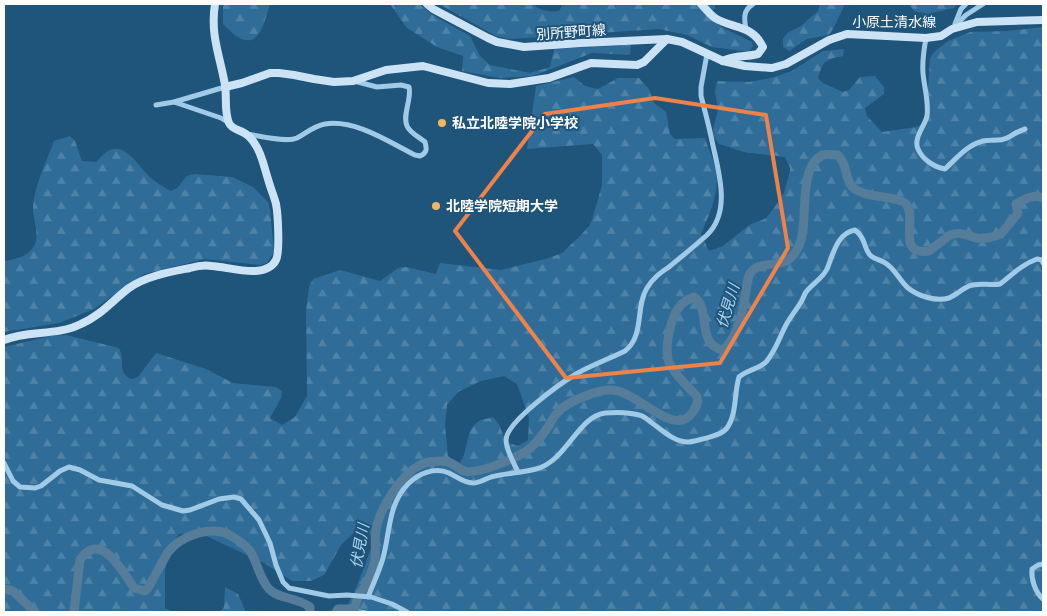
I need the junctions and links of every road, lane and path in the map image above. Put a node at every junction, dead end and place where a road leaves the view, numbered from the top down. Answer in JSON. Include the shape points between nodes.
{"nodes":[{"id":1,"x":215,"y":4,"type":"edge"},
{"id":2,"x":427,"y":4,"type":"edge"},
{"id":3,"x":701,"y":4,"type":"edge"},
{"id":4,"x":752,"y":4,"type":"edge"},
{"id":5,"x":966,"y":4,"type":"edge"},
{"id":6,"x":983,"y":4,"type":"edge"},
{"id":7,"x":1043,"y":20,"type":"edge"},
{"id":8,"x":746,"y":29,"type":"junction"},
{"id":9,"x":952,"y":29,"type":"junction"},
{"id":10,"x":926,"y":38,"type":"junction"},
{"id":11,"x":667,"y":39,"type":"junction"},
{"id":12,"x":707,"y":54,"type":"junction"},
{"id":13,"x":723,"y":61,"type":"junction"},
{"id":14,"x":353,"y":81,"type":"junction"},
{"id":15,"x":226,"y":87,"type":"junction"},
{"id":16,"x":174,"y":102,"type":"junction"},
{"id":17,"x":156,"y":105,"type":"dead end"},
{"id":18,"x":229,"y":123,"type":"junction"},
{"id":19,"x":1025,"y":129,"type":"dead end"},
{"id":20,"x":247,"y":134,"type":"junction"},
{"id":21,"x":1043,"y":263,"type":"edge"},
{"id":22,"x":4,"y":340,"type":"edge"},
{"id":23,"x":4,"y":463,"type":"edge"},
{"id":24,"x":518,"y":472,"type":"junction"},
{"id":25,"x":1043,"y":564,"type":"edge"},
{"id":26,"x":368,"y":597,"type":"junction"},
{"id":27,"x":1043,"y":598,"type":"edge"},
{"id":28,"x":407,"y":612,"type":"edge"}],
"edges":[{"from":1,"to":15,"type":"street","via":[[214,39]]},
{"from":2,"to":11,"type":"street","name":"別所野町線","via":[[488,38],[510,46]]},
{"from":3,"to":8,"type":"street","via":[[715,18]]},
{"from":4,"to":8,"type":"street","via":[[744,19]]},
{"from":5,"to":9,"type":"street"},
{"from":6,"to":9,"type":"street"},
{"from":7,"to":9,"type":"street","name":"小原土清水線","via":[[978,22]]},
{"from":8,"to":13,"type":"street","via":[[760,40],[763,47],[760,52]]},
{"from":9,"to":10,"type":"street","name":"小原土清水線","via":[[941,36]]},
{"from":10,"to":13,"type":"street","name":"小原土清水線","via":[[847,34],[772,68]]},
{"from":10,"to":19,"type":"street","via":[[923,74],[927,114],[916,142],[929,163],[945,169],[970,145],[1007,138]]},
{"from":11,"to":12,"type":"street","name":"別所野町線"},
{"from":11,"to":14,"type":"street","via":[[637,65],[591,63],[549,78],[518,83],[488,83],[423,66],[386,70]]},
{"from":12,"to":13,"type":"street","name":"別所野町線"},
{"from":12,"to":24,"type":"street","via":[[701,96],[719,169],[722,192],[719,214],[707,235],[658,274],[648,287],[636,337],[630,347],[577,374],[517,420],[505,438]]},
{"from":14,"to":15,"type":"street","via":[[334,82],[270,73]]},
{"from":14,"to":20,"type":"street","via":[[377,87],[409,87],[407,126],[425,142],[424,154],[415,155],[372,133],[338,124],[318,126],[289,140]]},
{"from":15,"to":16,"type":"street"},
{"from":15,"to":18,"type":"street","via":[[225,108]]},
{"from":16,"to":17,"type":"street"},
{"from":16,"to":18,"type":"street"},
{"from":18,"to":20,"type":"street"},
{"from":20,"to":22,"type":"street","via":[[262,157],[276,206],[278,252],[272,266],[257,272],[200,266],[155,276],[138,282],[81,324]]},
{"from":21,"to":24,"type":"street","via":[[1037,258],[1000,284],[968,286],[939,299],[910,290],[889,265],[868,253],[860,234],[850,231],[836,245],[821,278],[806,292],[788,320],[778,345],[765,362],[739,377],[726,430],[688,442],[676,439],[641,415],[627,412],[603,414],[586,422],[563,452],[550,462],[535,470]]},
{"from":23,"to":26,"type":"street","via":[[20,487],[41,486],[69,467],[99,480],[132,486],[162,505],[183,511],[219,499],[241,499],[259,520],[288,588],[330,596]]},
{"from":24,"to":26,"type":"street","via":[[490,477],[476,484],[436,470],[413,479],[397,498],[383,557]]},
{"from":25,"to":27,"type":"street","via":[[1032,569],[1032,575],[1036,590]]},
{"from":26,"to":28,"type":"street"}]}
